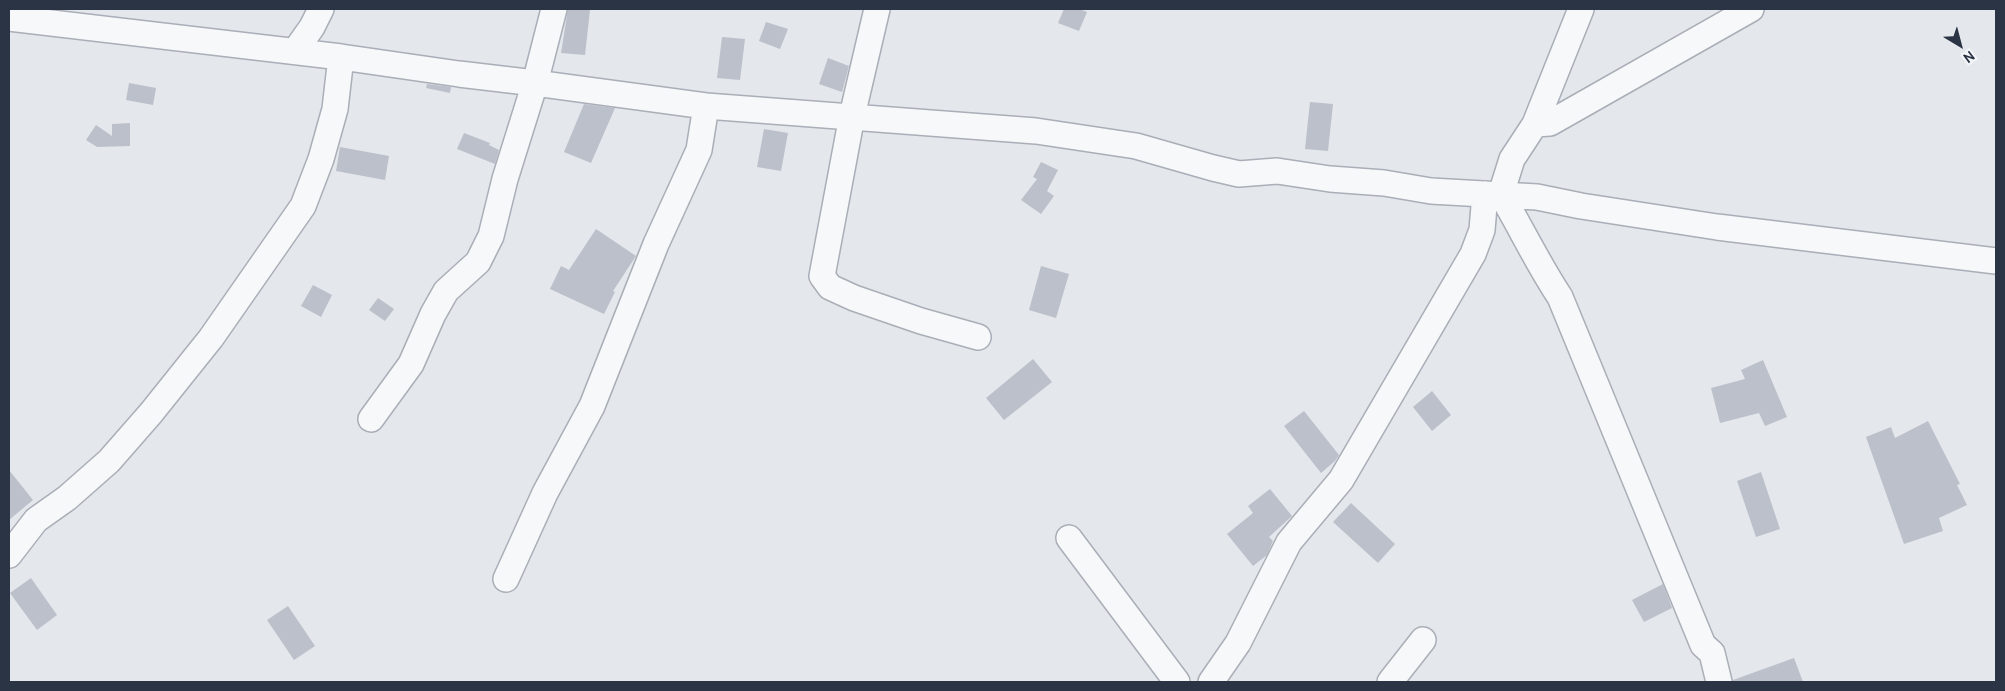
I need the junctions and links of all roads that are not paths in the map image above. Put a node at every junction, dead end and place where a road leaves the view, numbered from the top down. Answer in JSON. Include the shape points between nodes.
{"nodes":[{"id":1,"x":321,"y":9,"type":"edge"},
{"id":2,"x":554,"y":9,"type":"edge"},
{"id":3,"x":877,"y":9,"type":"edge"},
{"id":4,"x":1581,"y":9,"type":"edge"},
{"id":5,"x":1752,"y":9,"type":"edge"},
{"id":6,"x":9,"y":18,"type":"edge"},
{"id":7,"x":295,"y":51,"type":"junction"},
{"id":8,"x":341,"y":57,"type":"junction"},
{"id":9,"x":536,"y":82,"type":"junction"},
{"id":10,"x":706,"y":106,"type":"junction"},
{"id":11,"x":852,"y":116,"type":"junction"},
{"id":12,"x":1535,"y":124,"type":"junction"},
{"id":13,"x":1493,"y":194,"type":"junction"},
{"id":14,"x":1996,"y":261,"type":"edge"},
{"id":15,"x":978,"y":337,"type":"dead end"},
{"id":16,"x":371,"y":419,"type":"dead end"},
{"id":17,"x":1069,"y":538,"type":"dead end"},
{"id":18,"x":9,"y":555,"type":"edge"},
{"id":19,"x":506,"y":580,"type":"dead end"},
{"id":20,"x":1423,"y":640,"type":"dead end"},
{"id":21,"x":1177,"y":682,"type":"edge"},
{"id":22,"x":1211,"y":682,"type":"edge"},
{"id":23,"x":1390,"y":682,"type":"edge"},
{"id":24,"x":1719,"y":682,"type":"edge"}],
"edges":[{"from":1,"to":7,"type":"street"},
{"from":2,"to":9,"type":"street"},
{"from":3,"to":11,"type":"street"},
{"from":4,"to":12,"type":"street"},
{"from":5,"to":12,"type":"street","via":[[1550,123]]},
{"from":6,"to":7,"type":"street"},
{"from":7,"to":8,"type":"street"},
{"from":8,"to":9,"type":"street"},
{"from":8,"to":18,"type":"street","via":[[335,109],[321,160],[303,206],[211,338],[151,413],[109,462],[36,520]]},
{"from":9,"to":10,"type":"street"},
{"from":9,"to":16,"type":"street","via":[[505,179],[491,236],[478,262],[446,291],[432,314],[411,364]]},
{"from":10,"to":11,"type":"street"},
{"from":10,"to":19,"type":"street","via":[[699,150],[656,244],[592,406],[545,493]]},
{"from":11,"to":13,"type":"street","via":[[1036,131],[1118,143],[1240,174],[1277,171],[1431,191]]},
{"from":11,"to":15,"type":"street","via":[[822,276],[830,287],[854,298]]},
{"from":12,"to":13,"type":"street"},
{"from":13,"to":14,"type":"street","via":[[1537,197],[1717,227]]},
{"from":13,"to":22,"type":"street","via":[[1473,254],[1341,480],[1289,542],[1238,642]]},
{"from":13,"to":24,"type":"street","via":[[1525,234],[1537,261],[1560,297],[1703,645],[1712,653]]},
{"from":17,"to":21,"type":"street"},
{"from":20,"to":23,"type":"street"}]}
